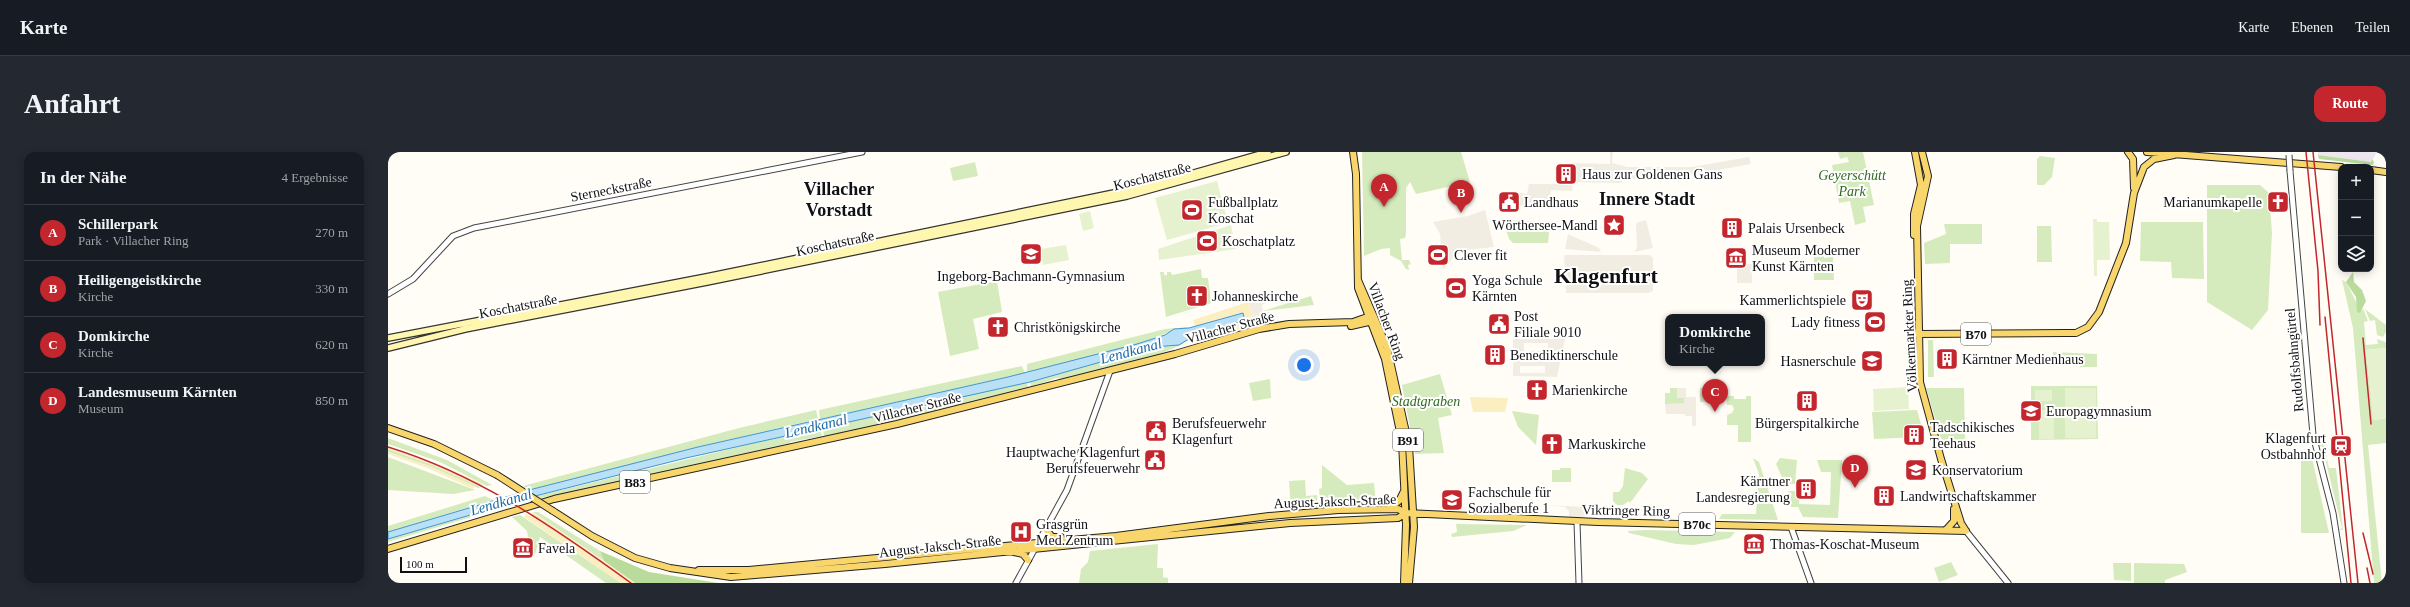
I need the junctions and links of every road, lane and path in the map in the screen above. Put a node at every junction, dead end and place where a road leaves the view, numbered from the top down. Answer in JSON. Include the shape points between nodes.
{"nodes":[{"id":1,"x":862,"y":152,"type":"edge"},
{"id":2,"x":1268,"y":152,"type":"edge"},
{"id":3,"x":1286,"y":152,"type":"edge"},
{"id":4,"x":1353,"y":152,"type":"edge"},
{"id":5,"x":1915,"y":152,"type":"edge"},
{"id":6,"x":1922,"y":152,"type":"edge"},
{"id":7,"x":2128,"y":152,"type":"edge"},
{"id":8,"x":2148,"y":152,"type":"edge"},
{"id":9,"x":2288,"y":154,"type":"edge"},
{"id":10,"x":2174,"y":155,"type":"junction"},
{"id":11,"x":1918,"y":163,"type":"junction"},
{"id":12,"x":2338,"y":167,"type":"edge"},
{"id":13,"x":2374,"y":170,"type":"edge"},
{"id":14,"x":2386,"y":172,"type":"edge"},
{"id":15,"x":2134,"y":193,"type":"junction"},
{"id":16,"x":1111,"y":196,"type":"junction"},
{"id":17,"x":1918,"y":208,"type":"junction"},
{"id":18,"x":388,"y":294,"type":"edge"},
{"id":19,"x":1372,"y":318,"type":"junction"},
{"id":20,"x":1336,"y":324,"type":"junction"},
{"id":21,"x":424,"y":331,"type":"junction"},
{"id":22,"x":1918,"y":334,"type":"junction"},
{"id":23,"x":396,"y":336,"type":"junction"},
{"id":24,"x":388,"y":338,"type":"edge"},
{"id":25,"x":428,"y":338,"type":"junction"},
{"id":26,"x":391,"y":348,"type":"edge"},
{"id":27,"x":1110,"y":371,"type":"junction"},
{"id":28,"x":388,"y":428,"type":"edge"},
{"id":29,"x":1404,"y":490,"type":"junction"},
{"id":30,"x":1953,"y":498,"type":"junction"},
{"id":31,"x":1388,"y":509,"type":"junction"},
{"id":32,"x":1406,"y":513,"type":"junction"},
{"id":33,"x":1413,"y":513,"type":"junction"},
{"id":34,"x":1577,"y":522,"type":"junction"},
{"id":35,"x":1791,"y":527,"type":"junction"},
{"id":36,"x":1045,"y":528,"type":"junction"},
{"id":37,"x":1946,"y":530,"type":"junction"},
{"id":38,"x":1966,"y":531,"type":"junction"},
{"id":39,"x":1072,"y":540,"type":"junction"},
{"id":40,"x":1035,"y":546,"type":"junction"},
{"id":41,"x":388,"y":549,"type":"edge"},
{"id":42,"x":1009,"y":551,"type":"junction"},
{"id":43,"x":1028,"y":560,"type":"junction"},
{"id":44,"x":683,"y":570,"type":"junction"},
{"id":45,"x":1016,"y":583,"type":"edge"},
{"id":46,"x":1404,"y":583,"type":"edge"},
{"id":47,"x":1409,"y":583,"type":"edge"},
{"id":48,"x":1579,"y":583,"type":"edge"},
{"id":49,"x":1811,"y":583,"type":"edge"},
{"id":50,"x":2008,"y":583,"type":"edge"},
{"id":51,"x":2344,"y":583,"type":"edge"}],
"edges":[{"from":1,"to":18,"type":"street","name":"Sterneckstraße","via":[[474,228],[453,236],[413,279]]},
{"from":2,"to":16,"type":"main road","name":"Koschatstraße"},
{"from":3,"to":16,"type":"main road","name":"Koschatstraße"},
{"from":4,"to":19,"type":"main road","name":"Villacher Ring","via":[[1356,174],[1358,279],[1360,295]]},
{"from":5,"to":11,"type":"main road"},
{"from":6,"to":11,"type":"main road"},
{"from":6,"to":17,"type":"main road","via":[[1928,176]]},
{"from":7,"to":15,"type":"main road","via":[[2134,164]]},
{"from":8,"to":10,"type":"main road","number":"B70"},
{"from":9,"to":51,"type":"street","name":"Rudolfsbahngürtel","bridge":true,"via":[[2312,435],[2333,514]]},
{"from":10,"to":12,"type":"main road","number":"B70"},
{"from":10,"to":15,"type":"main road","number":"B70","via":[[2148,162],[2140,174]]},
{"from":11,"to":17,"type":"main road","via":[[1921,185]]},
{"from":13,"to":14,"type":"main road"},
{"from":15,"to":22,"type":"main road","number":"B70","via":[[2126,243],[2100,312],[2088,328],[2076,333]]},
{"from":16,"to":21,"type":"main road","name":"Koschatstraße"},
{"from":16,"to":25,"type":"main road","name":"Koschatstraße"},
{"from":17,"to":22,"type":"main road","name":"Völkermarkter Ring","via":[[1913,227],[1917,252]]},
{"from":19,"to":20,"type":"main road","name":"Villacher Straße"},
{"from":19,"to":20,"type":"main road","name":"Villacher Straße","number":"B83","via":[[1350,326]]},
{"from":19,"to":29,"type":"main road","name":"Villacher Ring","number":"B91","via":[[1394,398],[1402,442]]},
{"from":19,"to":33,"type":"main road","name":"Villacher Ring","number":"B91","via":[[1387,347],[1404,422],[1411,459]]},
{"from":20,"to":27,"type":"main road","name":"Villacher Straße","number":"B83","via":[[1289,324],[1265,328]]},
{"from":21,"to":23,"type":"main road","name":"Koschatstraße"},
{"from":21,"to":25,"type":"main road"},
{"from":22,"to":30,"type":"main road","name":"Völkermarkter Ring","via":[[1923,395]]},
{"from":23,"to":24,"type":"main road","name":"Koschatstraße"},
{"from":23,"to":26,"type":"main road"},
{"from":25,"to":26,"type":"main road","name":"Koschatstraße"},
{"from":27,"to":36,"type":"street","via":[[1067,490]]},
{"from":27,"to":41,"type":"main road","name":"Villacher Straße","number":"B83","via":[[797,448],[561,497]]},
{"from":28,"to":44,"type":"main road","bridge":true,"via":[[434,444],[497,475],[617,550],[654,564]]},
{"from":29,"to":31,"type":"main road","via":[[1399,501]]},
{"from":29,"to":32,"type":"main road","name":"Villacher Ring","number":"B91"},
{"from":30,"to":37,"type":"main road","via":[[1954,518]]},
{"from":30,"to":38,"type":"main road","name":"Völkermarkter Ring"},
{"from":31,"to":32,"type":"main road","name":"August-Jaksch-Straße","via":[[1403,510]]},
{"from":31,"to":39,"type":"main road","name":"August-Jaksch-Straße","via":[[1269,516]]},
{"from":32,"to":33,"type":"main road","name":"Viktringer Ring","number":"B70c"},
{"from":32,"to":40,"type":"main road","name":"August-Jaksch-Straße","via":[[1398,518],[1290,523]]},
{"from":32,"to":46,"type":"main road","number":"B91"},
{"from":33,"to":34,"type":"main road","name":"Viktringer Ring","number":"B70c"},
{"from":33,"to":47,"type":"main road","number":"B91","via":[[1413,559]]},
{"from":34,"to":35,"type":"main road","name":"Viktringer Ring","number":"B70c"},
{"from":34,"to":48,"type":"street"},
{"from":35,"to":37,"type":"main road","name":"Viktringer Ring","number":"B70c"},
{"from":35,"to":49,"type":"street"},
{"from":36,"to":39,"type":"main road","via":[[1052,537]]},
{"from":36,"to":40,"type":"street"},
{"from":37,"to":38,"type":"main road","name":"Viktringer Ring","number":"B70c"},
{"from":38,"to":50,"type":"street"},
{"from":39,"to":40,"type":"main road","name":"August-Jaksch-Straße"},
{"from":40,"to":42,"type":"main road","name":"August-Jaksch-Straße"},
{"from":40,"to":43,"type":"street"},
{"from":40,"to":44,"type":"main road","name":"August-Jaksch-Straße","via":[[749,570]]},
{"from":42,"to":43,"type":"main road","via":[[1023,554]]},
{"from":42,"to":44,"type":"main road","name":"August-Jaksch-Straße","via":[[731,577]]},
{"from":43,"to":45,"type":"street"}]}
